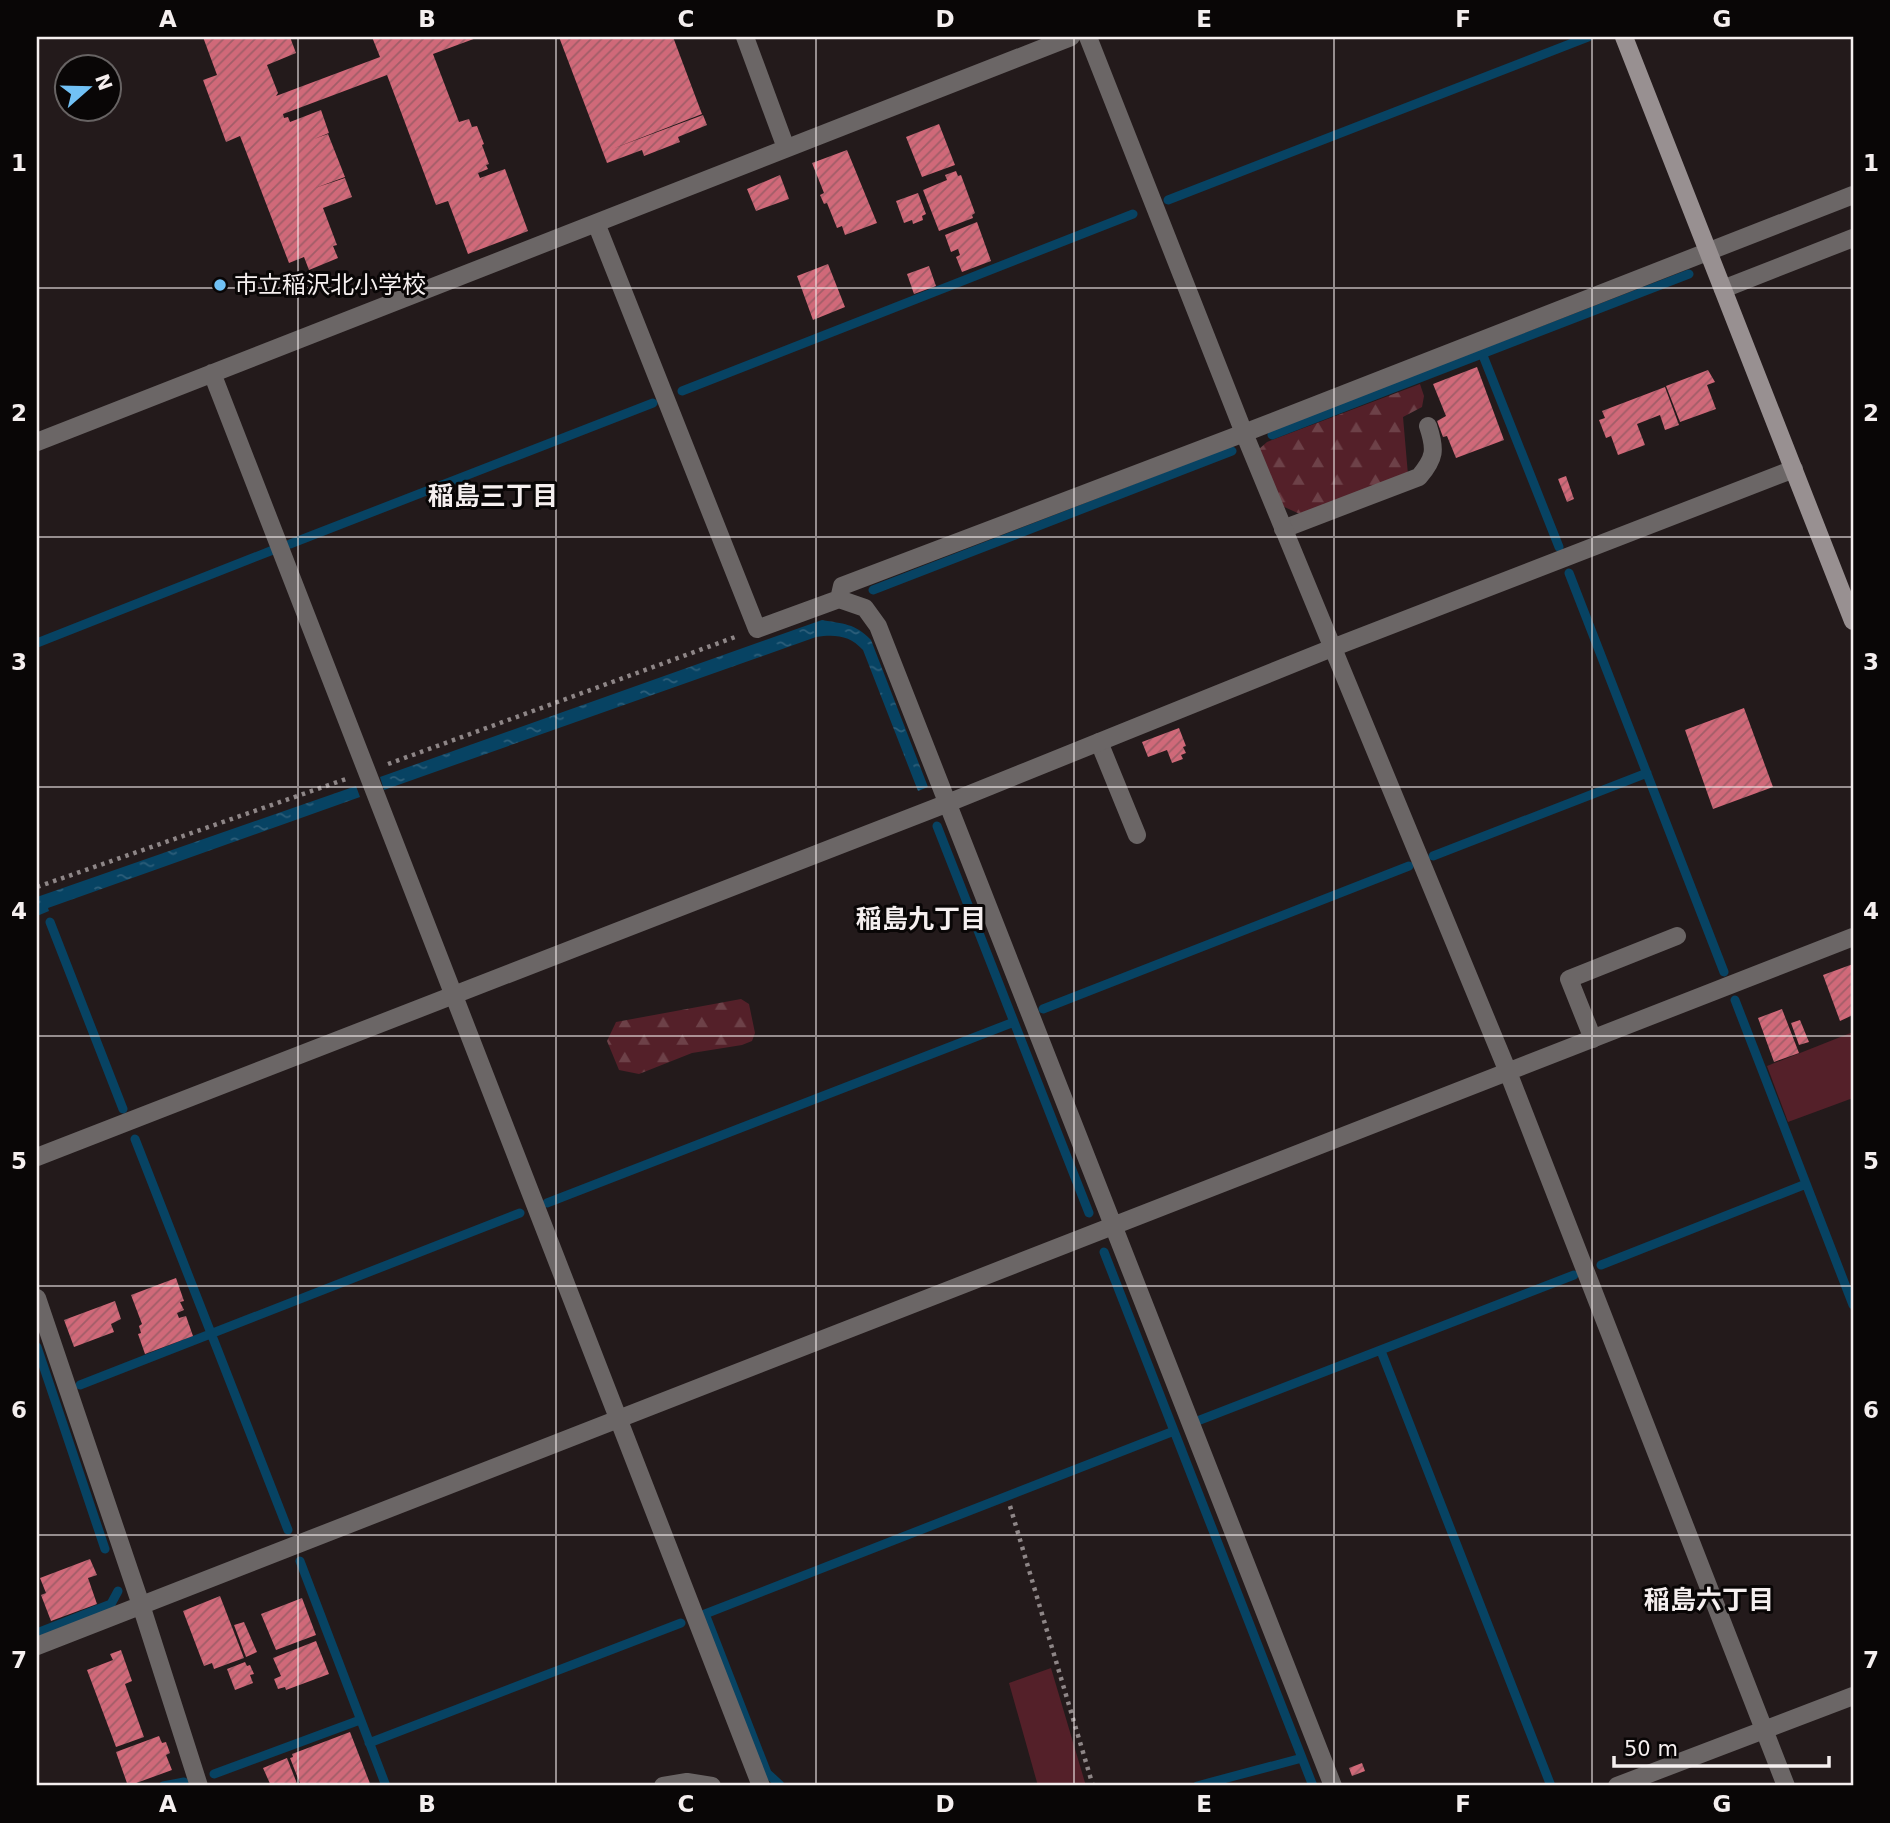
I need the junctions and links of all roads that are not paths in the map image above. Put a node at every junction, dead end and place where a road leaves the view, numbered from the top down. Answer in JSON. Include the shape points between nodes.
{"nodes":[{"id":1,"x":744,"y":37,"type":"edge"},
{"id":2,"x":1071,"y":37,"type":"edge"},
{"id":3,"x":1088,"y":37,"type":"edge"},
{"id":4,"x":1624,"y":37,"type":"edge"},
{"id":5,"x":786,"y":148,"type":"junction"},
{"id":6,"x":1853,"y":195,"type":"edge"},
{"id":7,"x":596,"y":223,"type":"junction"},
{"id":8,"x":1853,"y":238,"type":"edge"},
{"id":9,"x":1708,"y":251,"type":"junction"},
{"id":10,"x":1723,"y":289,"type":"junction"},
{"id":11,"x":212,"y":373,"type":"junction"},
{"id":12,"x":1428,"y":426,"type":"dead end"},
{"id":13,"x":1244,"y":433,"type":"junction"},
{"id":14,"x":37,"y":442,"type":"edge"},
{"id":15,"x":1794,"y":470,"type":"junction"},
{"id":16,"x":1283,"y":529,"type":"junction"},
{"id":17,"x":839,"y":599,"type":"junction"},
{"id":18,"x":1853,"y":621,"type":"edge"},
{"id":19,"x":1332,"y":648,"type":"junction"},
{"id":20,"x":1099,"y":742,"type":"junction"},
{"id":21,"x":948,"y":803,"type":"junction"},
{"id":22,"x":1137,"y":835,"type":"dead end"},
{"id":23,"x":1677,"y":936,"type":"dead end"},
{"id":24,"x":1853,"y":937,"type":"edge"},
{"id":25,"x":454,"y":996,"type":"junction"},
{"id":26,"x":1593,"y":1039,"type":"junction"},
{"id":27,"x":1508,"y":1072,"type":"junction"},
{"id":28,"x":37,"y":1157,"type":"edge"},
{"id":29,"x":1113,"y":1226,"type":"junction"},
{"id":30,"x":37,"y":1298,"type":"edge"},
{"id":31,"x":41,"y":1327,"type":"edge"},
{"id":32,"x":618,"y":1419,"type":"junction"},
{"id":33,"x":141,"y":1605,"type":"junction"},
{"id":34,"x":37,"y":1646,"type":"edge"},
{"id":35,"x":1853,"y":1696,"type":"edge"},
{"id":36,"x":1764,"y":1730,"type":"junction"},
{"id":37,"x":199,"y":1786,"type":"edge"},
{"id":38,"x":663,"y":1786,"type":"edge"},
{"id":39,"x":712,"y":1786,"type":"edge"},
{"id":40,"x":761,"y":1786,"type":"edge"},
{"id":41,"x":1333,"y":1786,"type":"edge"},
{"id":42,"x":1617,"y":1786,"type":"edge"},
{"id":43,"x":1786,"y":1786,"type":"edge"}],
"edges":[{"from":1,"to":5,"type":"street"},
{"from":2,"to":5,"type":"street"},
{"from":3,"to":13,"type":"street"},
{"from":4,"to":9,"type":"street"},
{"from":5,"to":7,"type":"street"},
{"from":6,"to":9,"type":"street"},
{"from":7,"to":11,"type":"street"},
{"from":7,"to":17,"type":"street","via":[[757,629]]},
{"from":8,"to":10,"type":"street"},
{"from":9,"to":10,"type":"street"},
{"from":9,"to":13,"type":"street"},
{"from":10,"to":15,"type":"street"},
{"from":11,"to":14,"type":"street"},
{"from":11,"to":25,"type":"street"},
{"from":12,"to":16,"type":"street","via":[[1434,444],[1430,464],[1419,477]]},
{"from":13,"to":16,"type":"street"},
{"from":13,"to":17,"type":"street","via":[[842,586]]},
{"from":15,"to":18,"type":"street"},
{"from":15,"to":19,"type":"street"},
{"from":16,"to":19,"type":"street"},
{"from":17,"to":21,"type":"street","via":[[865,608],[878,626]]},
{"from":19,"to":20,"type":"street"},
{"from":19,"to":27,"type":"street"},
{"from":20,"to":21,"type":"street"},
{"from":20,"to":22,"type":"street"},
{"from":21,"to":25,"type":"street"},
{"from":21,"to":29,"type":"street"},
{"from":23,"to":26,"type":"street","via":[[1569,979]]},
{"from":24,"to":26,"type":"street"},
{"from":25,"to":28,"type":"street"},
{"from":25,"to":32,"type":"street"},
{"from":26,"to":27,"type":"street"},
{"from":27,"to":29,"type":"street"},
{"from":27,"to":36,"type":"street"},
{"from":29,"to":32,"type":"street"},
{"from":29,"to":41,"type":"street"},
{"from":30,"to":31,"type":"street"},
{"from":31,"to":33,"type":"street"},
{"from":32,"to":33,"type":"street"},
{"from":32,"to":40,"type":"street"},
{"from":33,"to":34,"type":"street"},
{"from":33,"to":37,"type":"street"},
{"from":35,"to":36,"type":"street"},
{"from":36,"to":42,"type":"street"},
{"from":36,"to":43,"type":"street"},
{"from":38,"to":39,"type":"street","via":[[687,1782]]}]}
